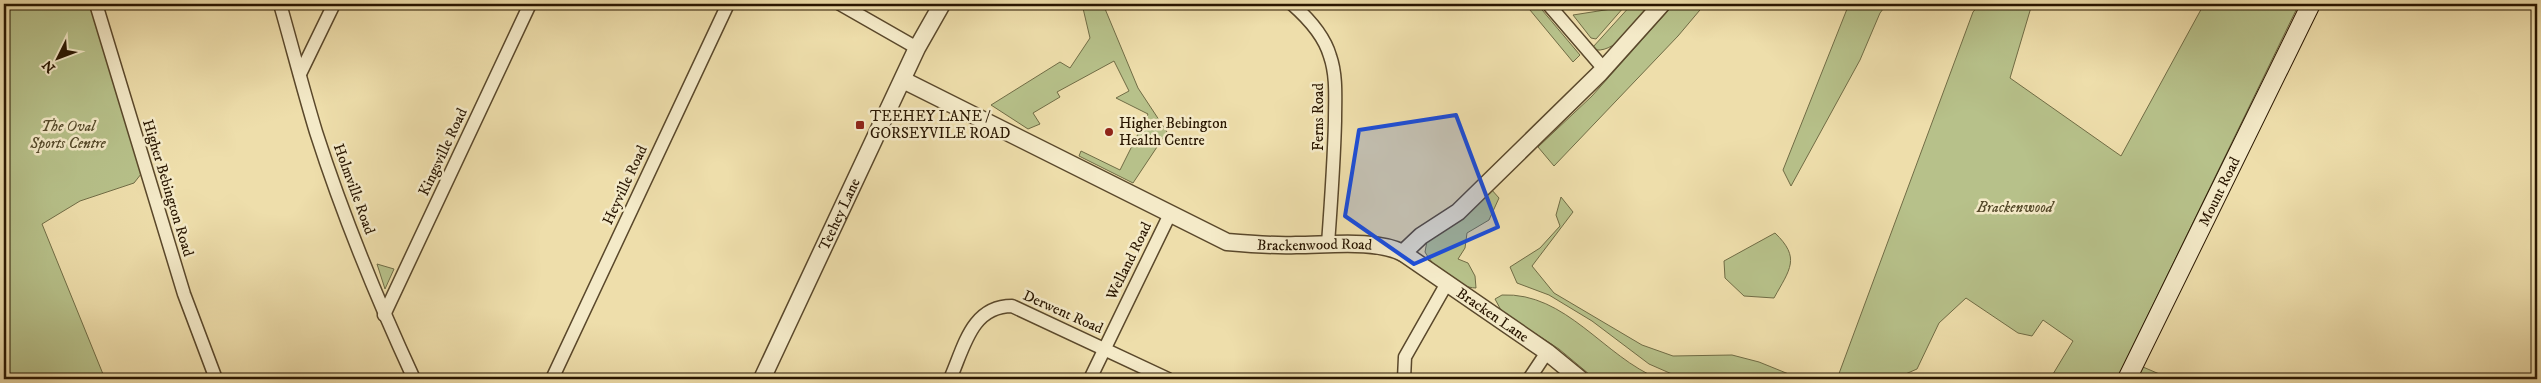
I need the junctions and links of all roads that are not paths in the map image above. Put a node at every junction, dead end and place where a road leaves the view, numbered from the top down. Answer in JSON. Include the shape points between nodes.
{"nodes":[{"id":1,"x":96,"y":4,"type":"edge"},
{"id":2,"x":280,"y":4,"type":"edge"},
{"id":3,"x":334,"y":4,"type":"edge"},
{"id":4,"x":530,"y":4,"type":"edge"},
{"id":5,"x":728,"y":4,"type":"edge"},
{"id":6,"x":840,"y":4,"type":"edge"},
{"id":7,"x":942,"y":4,"type":"edge"},
{"id":8,"x":1292,"y":4,"type":"edge"},
{"id":9,"x":1548,"y":4,"type":"edge"},
{"id":10,"x":1662,"y":4,"type":"edge"},
{"id":11,"x":2311,"y":4,"type":"edge"},
{"id":12,"x":917,"y":48,"type":"junction"},
{"id":13,"x":1604,"y":69,"type":"junction"},
{"id":14,"x":300,"y":74,"type":"junction"},
{"id":15,"x":903,"y":80,"type":"junction"},
{"id":16,"x":1170,"y":214,"type":"junction"},
{"id":17,"x":1328,"y":244,"type":"junction"},
{"id":18,"x":1404,"y":253,"type":"junction"},
{"id":19,"x":1447,"y":283,"type":"junction"},
{"id":20,"x":384,"y":314,"type":"junction"},
{"id":21,"x":1105,"y":348,"type":"junction"},
{"id":22,"x":1547,"y":352,"type":"junction"},
{"id":23,"x":216,"y":379,"type":"edge"},
{"id":24,"x":414,"y":379,"type":"edge"},
{"id":25,"x":552,"y":379,"type":"edge"},
{"id":26,"x":762,"y":379,"type":"edge"},
{"id":27,"x":950,"y":379,"type":"edge"},
{"id":28,"x":1090,"y":379,"type":"edge"},
{"id":29,"x":1168,"y":379,"type":"edge"},
{"id":30,"x":1404,"y":379,"type":"edge"},
{"id":31,"x":1529,"y":379,"type":"edge"},
{"id":32,"x":1580,"y":379,"type":"edge"},
{"id":33,"x":2127,"y":379,"type":"edge"}],
"edges":[{"from":1,"to":23,"type":"street","name":"Higher Bebington Road","via":[[184,294]]},
{"from":2,"to":14,"type":"street","name":"Holmville Road"},
{"from":3,"to":14,"type":"street"},
{"from":4,"to":20,"type":"street","name":"Kingsville Road"},
{"from":5,"to":25,"type":"street","name":"Heyville Road"},
{"from":6,"to":12,"type":"street"},
{"from":7,"to":12,"type":"street","name":"Teehey Lane"},
{"from":8,"to":17,"type":"street","name":"Ferns Road","via":[[1322,39],[1330,55],[1335,84]]},
{"from":9,"to":13,"type":"street"},
{"from":10,"to":13,"type":"street"},
{"from":11,"to":33,"type":"main road","name":"Mount Road"},
{"from":12,"to":15,"type":"street","name":"Teehey Lane"},
{"from":13,"to":18,"type":"street","via":[[1458,212],[1421,236]]},
{"from":14,"to":20,"type":"street","name":"Holmville Road","via":[[316,132]]},
{"from":15,"to":16,"type":"street","name":"Brackenwood Road"},
{"from":15,"to":26,"type":"street","name":"Teehey Lane"},
{"from":16,"to":17,"type":"street","name":"Brackenwood Road","via":[[1226,242]]},
{"from":16,"to":21,"type":"street","name":"Welland Road"},
{"from":17,"to":18,"type":"street","name":"Brackenwood Road","via":[[1391,247]]},
{"from":18,"to":19,"type":"street","name":"Bracken Lane"},
{"from":19,"to":22,"type":"street","name":"Bracken Lane"},
{"from":19,"to":30,"type":"street","via":[[1404,357]]},
{"from":20,"to":24,"type":"street","name":"Holmville Road"},
{"from":21,"to":27,"type":"street","name":"Derwent Road","via":[[1012,306],[994,308],[975,322]]},
{"from":21,"to":28,"type":"street","name":"Welland Road"},
{"from":21,"to":29,"type":"street","name":"Derwent Road"},
{"from":22,"to":31,"type":"street"},
{"from":22,"to":32,"type":"street","name":"Bracken Lane"}]}
